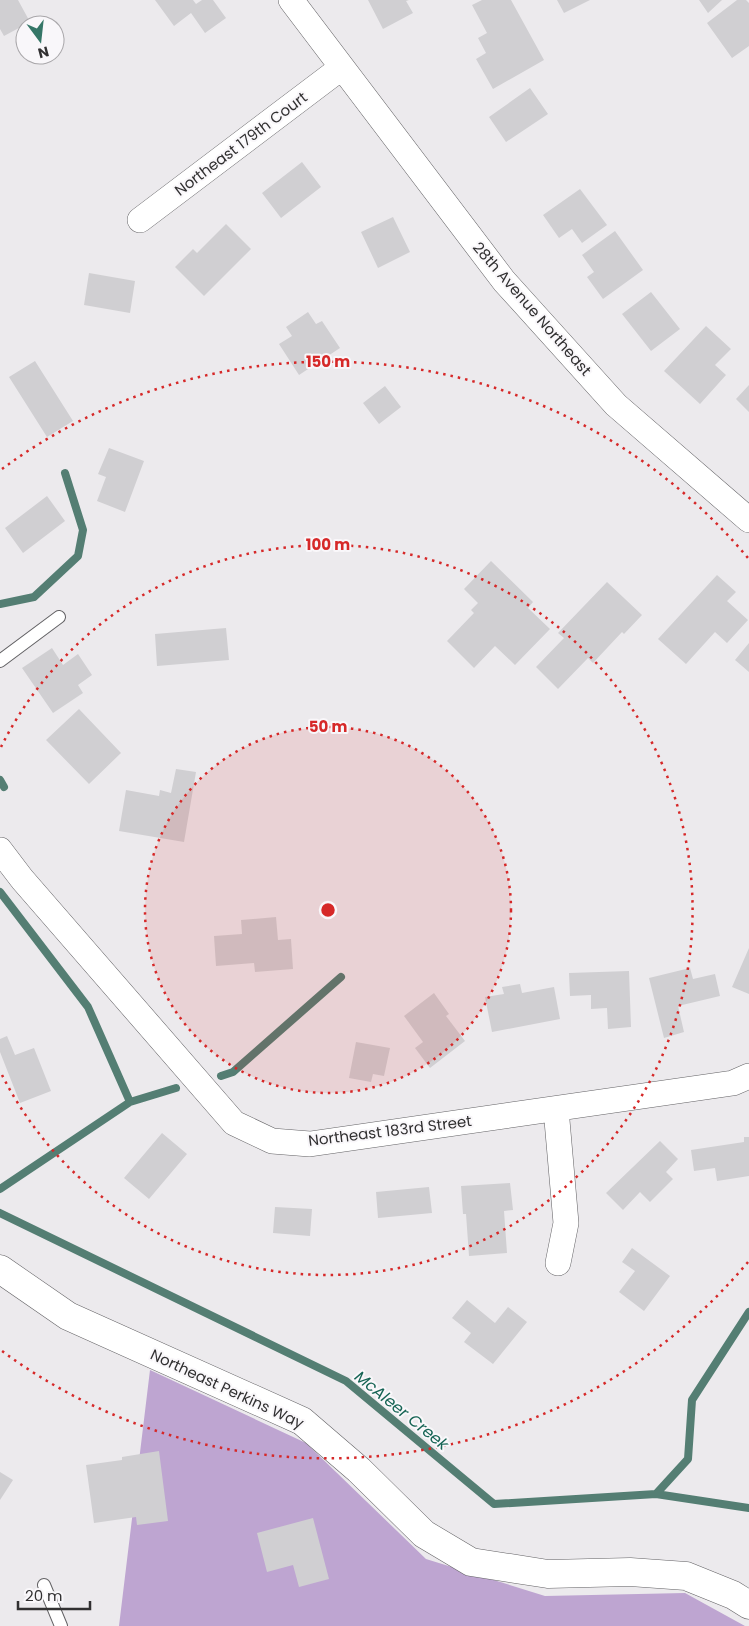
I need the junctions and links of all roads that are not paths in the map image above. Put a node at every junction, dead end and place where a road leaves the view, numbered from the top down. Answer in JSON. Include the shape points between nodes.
{"nodes":[{"id":1,"x":291,"y":0,"type":"edge"},
{"id":2,"x":341,"y":68,"type":"junction"},
{"id":3,"x":140,"y":220,"type":"dead end"},
{"id":4,"x":749,"y":520,"type":"edge"},
{"id":5,"x":59,"y":617,"type":"dead end"},
{"id":6,"x":0,"y":661,"type":"edge"},
{"id":7,"x":0,"y":850,"type":"edge"},
{"id":8,"x":749,"y":1076,"type":"edge"},
{"id":9,"x":556,"y":1109,"type":"junction"},
{"id":10,"x":558,"y":1263,"type":"dead end"},
{"id":11,"x":0,"y":1269,"type":"edge"},
{"id":12,"x":44,"y":1585,"type":"dead end"},
{"id":13,"x":749,"y":1605,"type":"edge"},
{"id":14,"x":61,"y":1626,"type":"edge"}],
"edges":[{"from":1,"to":2,"type":"street","name":"28th Avenue Northeast"},
{"from":2,"to":3,"type":"street","name":"Northeast 179th Court"},
{"from":2,"to":4,"type":"street","name":"28th Avenue Northeast","via":[[517,296],[616,405]]},
{"from":5,"to":6,"type":"lane"},
{"from":7,"to":9,"type":"street","name":"Northeast 183rd Street","via":[[234,1123],[272,1140],[310,1144]]},
{"from":8,"to":9,"type":"street","name":"Northeast 183rd Street","via":[[733,1083]]},
{"from":9,"to":10,"type":"street","via":[[566,1223]]},
{"from":11,"to":13,"type":"street","name":"Northeast Perkins Way","via":[[68,1316],[302,1421],[359,1470],[424,1534],[471,1562],[548,1574],[630,1572],[686,1576]]},
{"from":12,"to":14,"type":"lane"}]}
